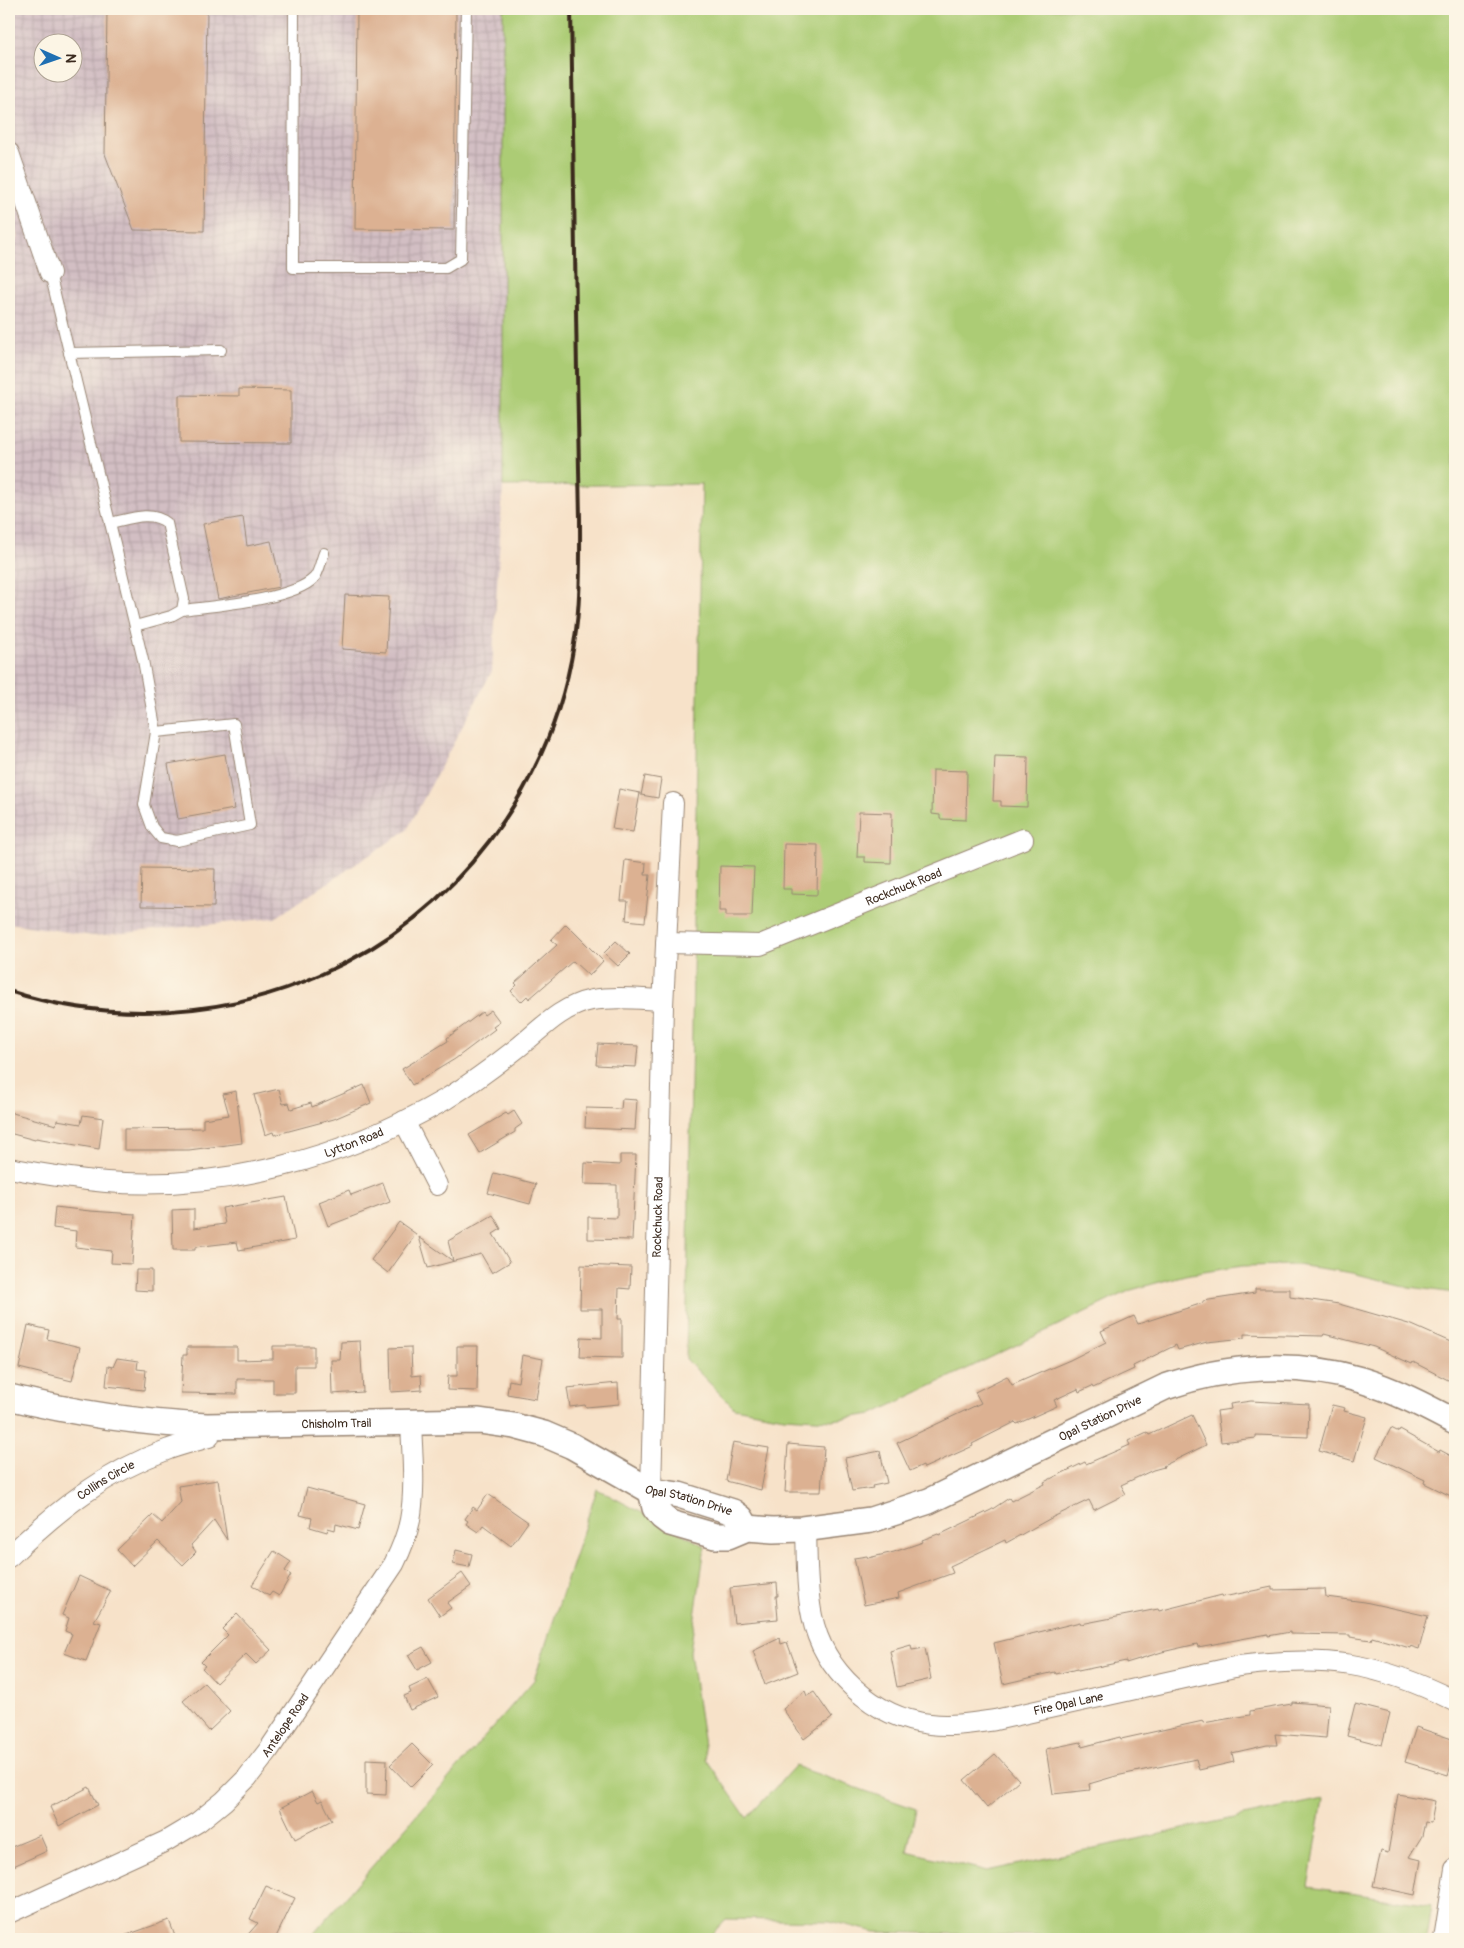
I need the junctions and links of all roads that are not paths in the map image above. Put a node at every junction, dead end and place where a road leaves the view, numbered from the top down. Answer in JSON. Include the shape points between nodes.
{"nodes":[{"id":1,"x":294,"y":9,"type":"edge"},
{"id":2,"x":466,"y":9,"type":"edge"},
{"id":3,"x":9,"y":153,"type":"edge"},
{"id":4,"x":50,"y":272,"type":"joint"},
{"id":5,"x":221,"y":350,"type":"dead end"},
{"id":6,"x":69,"y":353,"type":"junction"},
{"id":7,"x":110,"y":523,"type":"junction"},
{"id":8,"x":324,"y":553,"type":"dead end"},
{"id":9,"x":182,"y":610,"type":"junction"},
{"id":10,"x":135,"y":626,"type":"junction"},
{"id":11,"x":156,"y":732,"type":"junction"},
{"id":12,"x":673,"y":802,"type":"dead end"},
{"id":13,"x":1023,"y":839,"type":"dead end"},
{"id":14,"x":666,"y":943,"type":"junction"},
{"id":15,"x":663,"y":1000,"type":"junction"},
{"id":16,"x":404,"y":1121,"type":"junction"},
{"id":17,"x":9,"y":1168,"type":"edge"},
{"id":18,"x":437,"y":1185,"type":"dead end"},
{"id":19,"x":9,"y":1397,"type":"edge"},
{"id":20,"x":411,"y":1422,"type":"junction"},
{"id":21,"x":1455,"y":1422,"type":"edge"},
{"id":22,"x":206,"y":1426,"type":"junction"},
{"id":23,"x":652,"y":1492,"type":"junction"},
{"id":24,"x":806,"y":1528,"type":"junction"},
{"id":25,"x":9,"y":1557,"type":"edge"},
{"id":26,"x":1455,"y":1701,"type":"edge"},
{"id":27,"x":1455,"y":1869,"type":"edge"},
{"id":28,"x":9,"y":1913,"type":"edge"},
{"id":29,"x":1444,"y":1939,"type":"edge"}],
"edges":[{"from":1,"to":2,"type":"lane","via":[[293,268],[415,269],[446,268],[461,259]]},
{"from":3,"to":4,"type":"street"},
{"from":4,"to":6,"type":"lane"},
{"from":5,"to":6,"type":"lane"},
{"from":6,"to":7,"type":"lane"},
{"from":7,"to":9,"type":"lane","via":[[148,515],[160,517],[167,523],[184,599]]},
{"from":7,"to":10,"type":"lane"},
{"from":8,"to":9,"type":"lane","via":[[314,578],[294,590]]},
{"from":9,"to":10,"type":"lane"},
{"from":10,"to":11,"type":"lane"},
{"from":11,"to":11,"type":"lane","via":[[234,724],[250,825],[177,841],[161,838],[152,827],[144,805]]},
{"from":12,"to":14,"type":"street","name":"Rockchuck Road"},
{"from":13,"to":14,"type":"street","name":"Rockchuck Road","via":[[760,945]]},
{"from":14,"to":15,"type":"street","name":"Rockchuck Road"},
{"from":15,"to":16,"type":"street","name":"Lytton Road","via":[[611,998],[575,1004],[491,1069]]},
{"from":15,"to":23,"type":"street","name":"Rockchuck Road"},
{"from":16,"to":17,"type":"street","name":"Lytton Road","via":[[311,1158],[212,1179],[108,1182]]},
{"from":16,"to":18,"type":"street"},
{"from":19,"to":22,"type":"street","name":"Chisholm Trail","via":[[112,1418]]},
{"from":20,"to":22,"type":"street","name":"Chisholm Trail"},
{"from":20,"to":23,"type":"street","name":"Chisholm Trail","via":[[479,1421],[544,1434],[572,1446]]},
{"from":20,"to":28,"type":"street","name":"Antelope Road","via":[[413,1496],[404,1542],[394,1564],[247,1778],[198,1822],[166,1841]]},
{"from":21,"to":24,"type":"street","name":"Opal Station Drive","via":[[1389,1390],[1325,1372],[1288,1368],[1222,1371],[1165,1387],[911,1508],[872,1520]]},
{"from":22,"to":25,"type":"street","name":"Collins Circle","via":[[210,1437],[169,1449],[97,1483],[64,1506]]},
{"from":23,"to":24,"type":"street","name":"Opal Station Drive","via":[[679,1494],[733,1512],[747,1528]]},
{"from":24,"to":26,"type":"street","name":"Fire Opal Lane","via":[[810,1607],[819,1640],[845,1679],[866,1698],[888,1712],[910,1720],[932,1725],[995,1720],[1239,1666],[1274,1662],[1345,1663],[1405,1678]]},
{"from":27,"to":29,"type":"street"}]}
